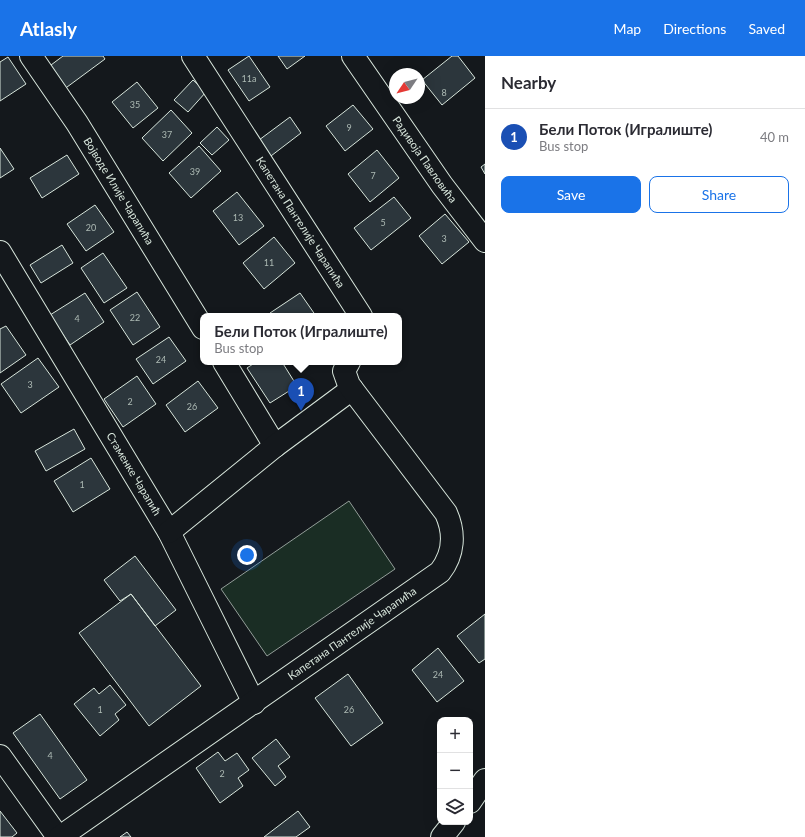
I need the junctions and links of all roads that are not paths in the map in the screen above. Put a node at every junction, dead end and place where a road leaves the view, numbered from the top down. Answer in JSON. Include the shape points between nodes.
{"nodes":[{"id":1,"x":31,"y":56,"type":"edge"},
{"id":2,"x":193,"y":56,"type":"edge"},
{"id":3,"x":354,"y":56,"type":"edge"},
{"id":4,"x":485,"y":241,"type":"edge"},
{"id":5,"x":0,"y":252,"type":"edge"},
{"id":6,"x":359,"y":313,"type":"edge"},
{"id":7,"x":200,"y":323,"type":"edge"},
{"id":8,"x":226,"y":365,"type":"edge"},
{"id":9,"x":346,"y":365,"type":"edge"},
{"id":10,"x":352,"y":389,"type":"junction"},
{"id":11,"x":275,"y":446,"type":"junction"},
{"id":12,"x":169,"y":532,"type":"junction"},
{"id":13,"x":254,"y":703,"type":"junction"},
{"id":14,"x":0,"y":756,"type":"edge"},
{"id":15,"x":485,"y":780,"type":"edge"},
{"id":16,"x":473,"y":798,"type":"edge"},
{"id":17,"x":452,"y":825,"type":"edge"},
{"id":18,"x":59,"y":837,"type":"edge"},
{"id":19,"x":442,"y":837,"type":"edge"}],
"edges":[{"from":1,"to":7,"type":"street","name":"Војводе Илије Чарапића","via":[[77,123]]},
{"from":2,"to":6,"type":"street","name":"Капетана Пантелије Чарапића"},
{"from":3,"to":4,"type":"street","name":"Радивоја Павловића","via":[[442,185]]},
{"from":5,"to":12,"type":"street","name":"Стаменке Чарапић"},
{"from":8,"to":11,"type":"street"},
{"from":9,"to":10,"type":"street","name":"Капетана Пантелије Чарапића","via":[[345,377]]},
{"from":10,"to":11,"type":"street"},
{"from":10,"to":13,"type":"street","name":"Капетана Пантелије Чарапића","via":[[446,513],[452,533],[449,555],[440,572]]},
{"from":11,"to":12,"type":"street"},
{"from":12,"to":13,"type":"street","name":"Стаменке Чарапић"},
{"from":13,"to":18,"type":"street","name":"Капетана Пантелије Чарапића"},
{"from":14,"to":18,"type":"street"},
{"from":15,"to":16,"type":"street"},
{"from":17,"to":19,"type":"street"}]}
